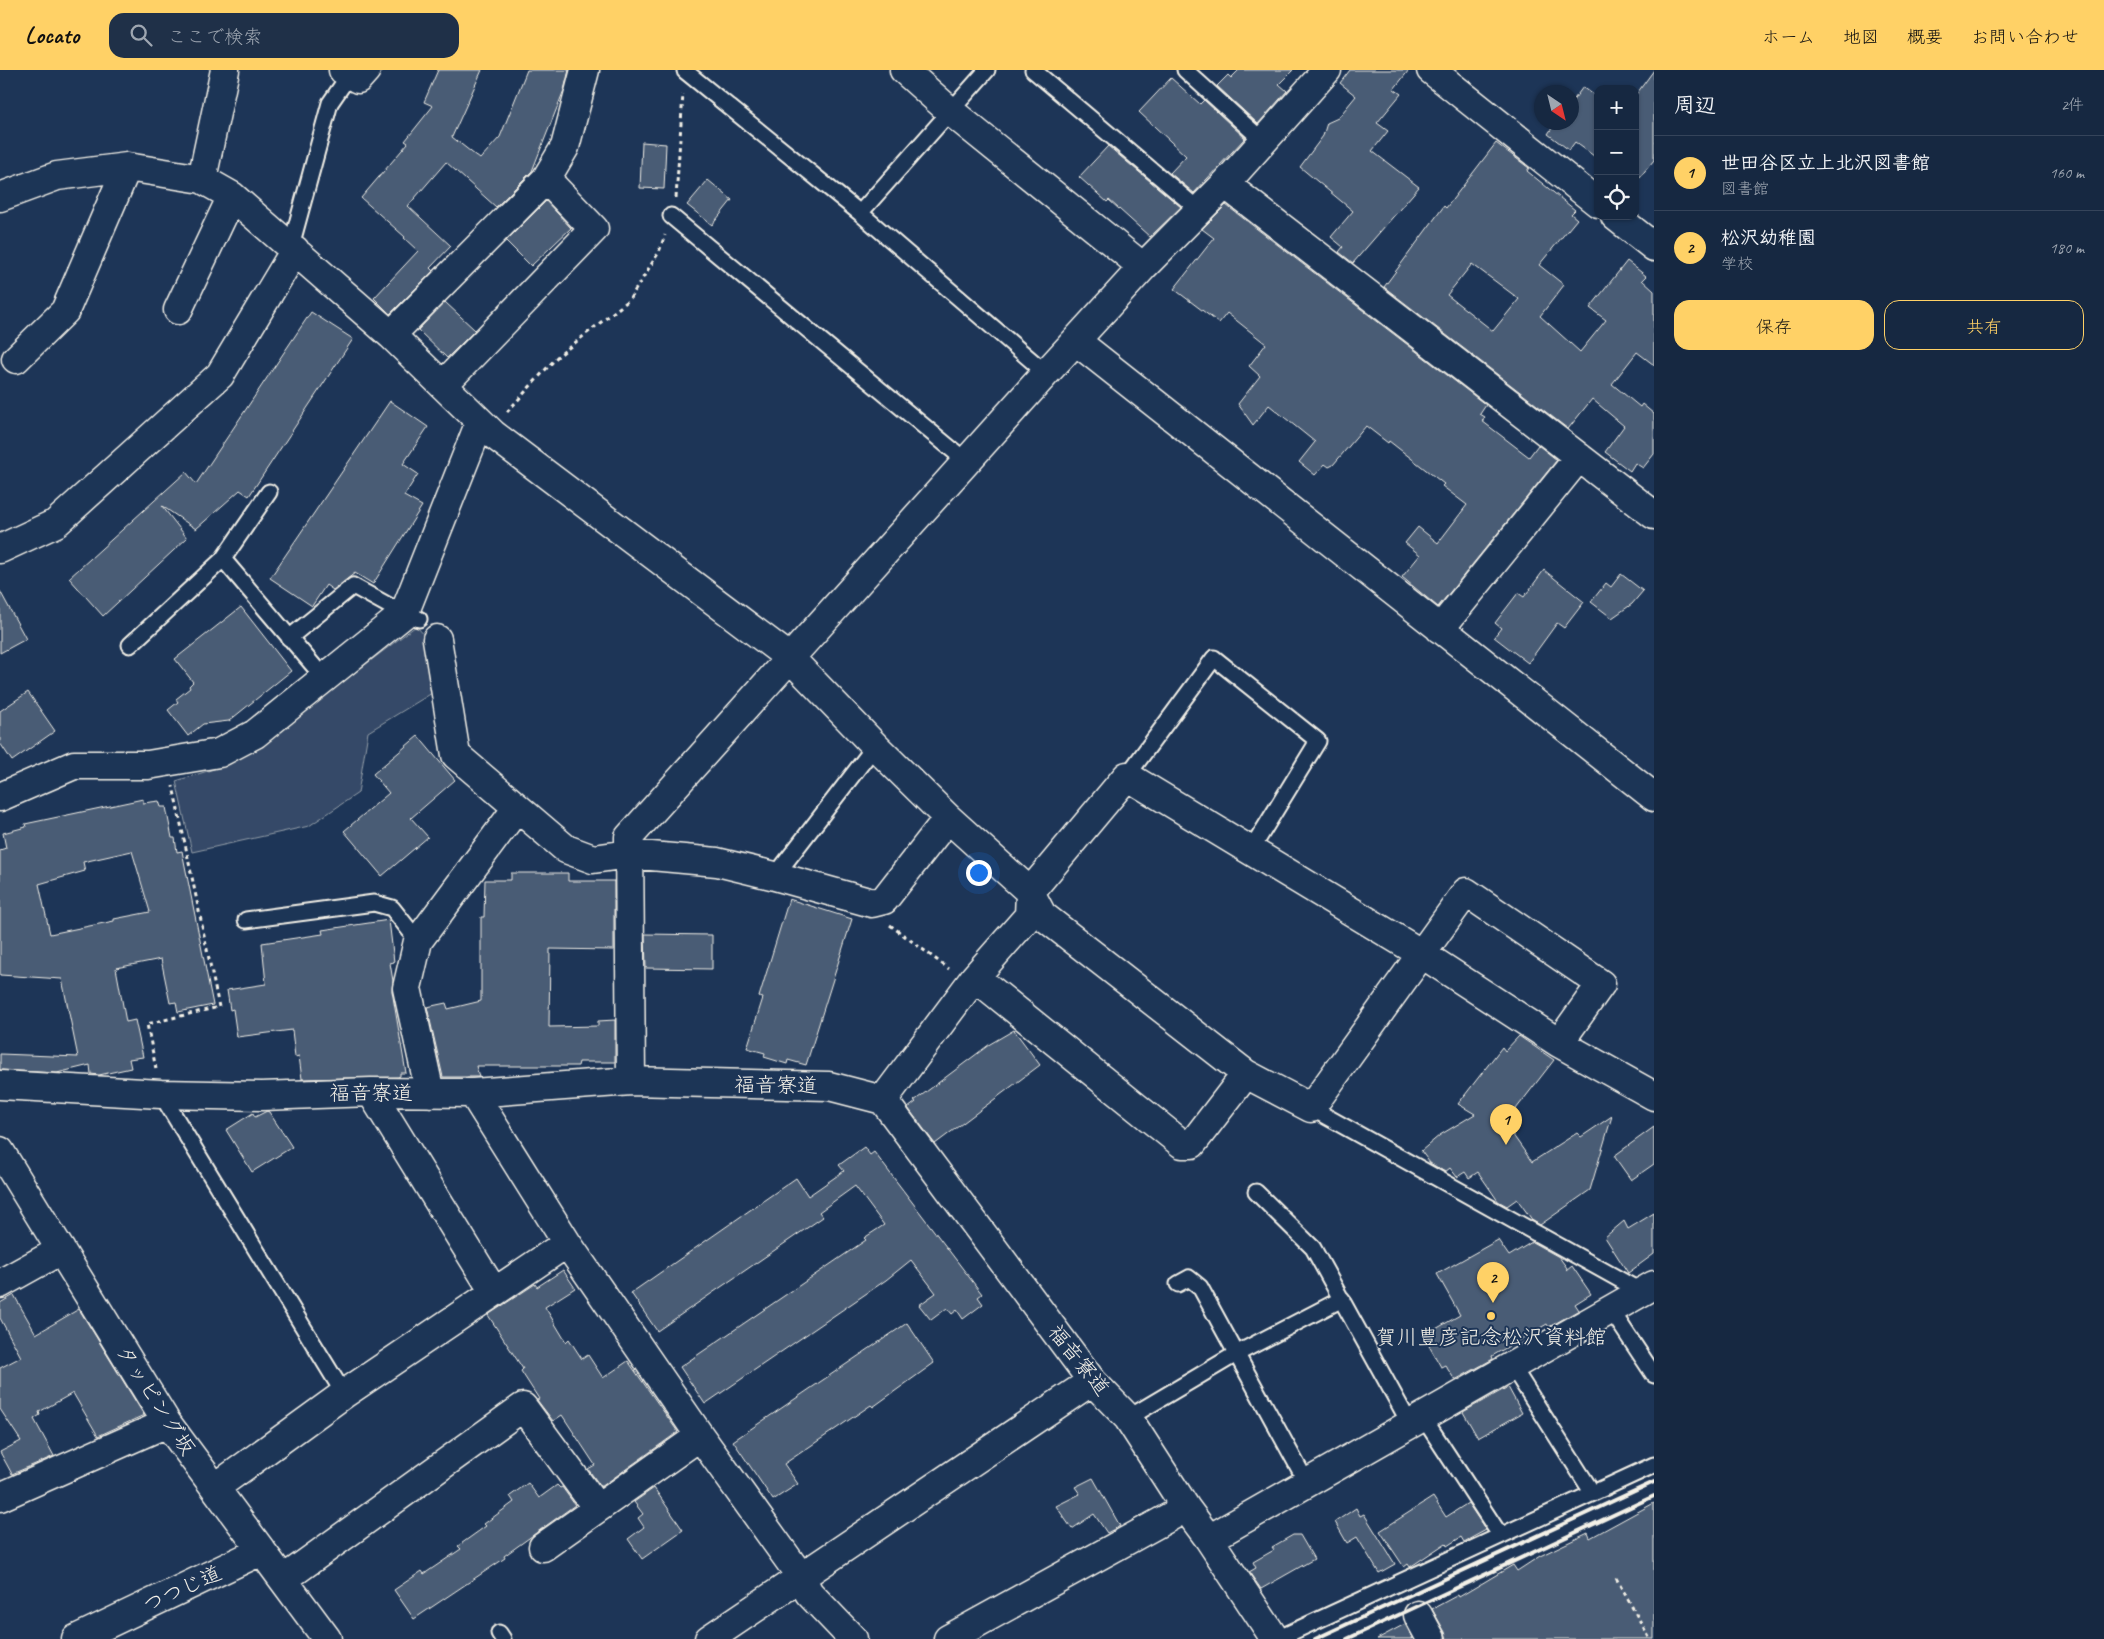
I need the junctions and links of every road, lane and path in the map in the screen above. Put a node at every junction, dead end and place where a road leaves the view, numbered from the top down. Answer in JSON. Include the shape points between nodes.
{"nodes":[{"id":1,"x":225,"y":70,"type":"edge"},
{"id":2,"x":585,"y":70,"type":"edge"},
{"id":3,"x":904,"y":70,"type":"edge"},
{"id":4,"x":987,"y":70,"type":"edge"},
{"id":5,"x":1033,"y":70,"type":"edge"},
{"id":6,"x":1185,"y":70,"type":"edge"},
{"id":7,"x":1327,"y":70,"type":"edge"},
{"id":8,"x":1431,"y":70,"type":"edge"},
{"id":9,"x":353,"y":71,"type":"edge"},
{"id":10,"x":685,"y":71,"type":"edge"},
{"id":11,"x":950,"y":111,"type":"junction"},
{"id":12,"x":1263,"y":141,"type":"junction"},
{"id":13,"x":127,"y":167,"type":"junction"},
{"id":14,"x":202,"y":179,"type":"junction"},
{"id":15,"x":546,"y":179,"type":"junction"},
{"id":16,"x":1225,"y":184,"type":"junction"},
{"id":17,"x":232,"y":196,"type":"junction"},
{"id":18,"x":0,"y":197,"type":"edge"},
{"id":19,"x":1594,"y":200,"type":"edge"},
{"id":20,"x":1199,"y":210,"type":"junction"},
{"id":21,"x":860,"y":213,"type":"junction"},
{"id":22,"x":671,"y":216,"type":"dead end"},
{"id":23,"x":1620,"y":220,"type":"edge"},
{"id":24,"x":1654,"y":247,"type":"edge"},
{"id":25,"x":293,"y":248,"type":"junction"},
{"id":26,"x":1143,"y":267,"type":"junction"},
{"id":27,"x":178,"y":310,"type":"dead end"},
{"id":28,"x":390,"y":335,"type":"junction"},
{"id":29,"x":1076,"y":342,"type":"junction"},
{"id":30,"x":16,"y":359,"type":"dead end"},
{"id":31,"x":1046,"y":373,"type":"junction"},
{"id":32,"x":443,"y":385,"type":"junction"},
{"id":33,"x":480,"y":422,"type":"junction"},
{"id":34,"x":1579,"y":457,"type":"junction"},
{"id":35,"x":966,"y":462,"type":"junction"},
{"id":36,"x":269,"y":492,"type":"dead end"},
{"id":37,"x":1654,"y":515,"type":"edge"},
{"id":38,"x":0,"y":549,"type":"edge"},
{"id":39,"x":223,"y":559,"type":"junction"},
{"id":40,"x":411,"y":617,"type":"junction"},
{"id":41,"x":1440,"y":629,"type":"junction"},
{"id":42,"x":289,"y":638,"type":"junction"},
{"id":43,"x":437,"y":639,"type":"dead end"},
{"id":44,"x":130,"y":645,"type":"dead end"},
{"id":45,"x":790,"y":658,"type":"junction"},
{"id":46,"x":324,"y":678,"type":"junction"},
{"id":47,"x":874,"y":746,"type":"junction"},
{"id":48,"x":1127,"y":776,"type":"junction"},
{"id":49,"x":173,"y":784,"type":"dead end"},
{"id":50,"x":3,"y":789,"type":"edge"},
{"id":51,"x":1654,"y":797,"type":"edge"},
{"id":52,"x":518,"y":808,"type":"junction"},
{"id":53,"x":948,"y":818,"type":"junction"},
{"id":54,"x":1250,"y":852,"type":"junction"},
{"id":55,"x":629,"y":854,"type":"junction"},
{"id":56,"x":775,"y":876,"type":"junction"},
{"id":57,"x":1030,"y":892,"type":"junction"},
{"id":58,"x":872,"y":903,"type":"junction"},
{"id":59,"x":246,"y":920,"type":"dead end"},
{"id":60,"x":418,"y":941,"type":"junction"},
{"id":61,"x":1422,"y":954,"type":"junction"},
{"id":62,"x":972,"y":981,"type":"junction"},
{"id":63,"x":1559,"y":1042,"type":"junction"},
{"id":64,"x":1246,"y":1074,"type":"junction"},
{"id":65,"x":631,"y":1081,"type":"junction"},
{"id":66,"x":0,"y":1086,"type":"edge"},
{"id":67,"x":371,"y":1092,"type":"junction"},
{"id":68,"x":430,"y":1093,"type":"junction"},
{"id":69,"x":473,"y":1093,"type":"junction"},
{"id":70,"x":161,"y":1094,"type":"junction"},
{"id":71,"x":1654,"y":1096,"type":"edge"},
{"id":72,"x":884,"y":1100,"type":"junction"},
{"id":73,"x":1312,"y":1108,"type":"junction"},
{"id":74,"x":4,"y":1165,"type":"edge"},
{"id":75,"x":1256,"y":1192,"type":"dead end"},
{"id":76,"x":567,"y":1243,"type":"junction"},
{"id":77,"x":61,"y":1250,"type":"junction"},
{"id":78,"x":0,"y":1284,"type":"edge"},
{"id":79,"x":1178,"y":1284,"type":"dead end"},
{"id":80,"x":1648,"y":1288,"type":"edge"},
{"id":81,"x":494,"y":1292,"type":"junction"},
{"id":82,"x":1342,"y":1299,"type":"junction"},
{"id":83,"x":1611,"y":1310,"type":"junction"},
{"id":84,"x":1236,"y":1354,"type":"junction"},
{"id":85,"x":1512,"y":1366,"type":"junction"},
{"id":86,"x":1654,"y":1375,"type":"edge"},
{"id":87,"x":1092,"y":1381,"type":"junction"},
{"id":88,"x":344,"y":1394,"type":"junction"},
{"id":89,"x":1128,"y":1418,"type":"junction"},
{"id":90,"x":1416,"y":1420,"type":"junction"},
{"id":91,"x":167,"y":1423,"type":"junction"},
{"id":92,"x":700,"y":1436,"type":"junction"},
{"id":93,"x":1654,"y":1465,"type":"edge"},
{"id":94,"x":1308,"y":1483,"type":"junction"},
{"id":95,"x":216,"y":1487,"type":"junction"},
{"id":96,"x":1592,"y":1492,"type":"junction"},
{"id":97,"x":0,"y":1497,"type":"edge"},
{"id":98,"x":597,"y":1508,"type":"junction"},
{"id":99,"x":1186,"y":1508,"type":"junction"},
{"id":100,"x":1500,"y":1535,"type":"junction"},
{"id":101,"x":1209,"y":1539,"type":"junction"},
{"id":102,"x":543,"y":1547,"type":"dead end"},
{"id":103,"x":262,"y":1551,"type":"junction"},
{"id":104,"x":801,"y":1577,"type":"junction"},
{"id":105,"x":1616,"y":1578,"type":"dead end"},
{"id":106,"x":284,"y":1579,"type":"junction"},
{"id":107,"x":1418,"y":1615,"type":"dead end"},
{"id":108,"x":88,"y":1637,"type":"edge"},
{"id":109,"x":327,"y":1639,"type":"edge"},
{"id":110,"x":709,"y":1639,"type":"edge"},
{"id":111,"x":853,"y":1639,"type":"edge"},
{"id":112,"x":948,"y":1639,"type":"edge"},
{"id":113,"x":1276,"y":1639,"type":"edge"},
{"id":114,"x":1431,"y":1639,"type":"edge"},
{"id":115,"x":1650,"y":1639,"type":"edge"}],
"edges":[{"from":1,"to":14,"type":"street"},
{"from":2,"to":15,"type":"street","via":[[565,147]]},
{"from":3,"to":11,"type":"street"},
{"from":4,"to":11,"type":"lane"},
{"from":5,"to":20,"type":"lane"},
{"from":6,"to":12,"type":"lane"},
{"from":7,"to":12,"type":"street"},
{"from":8,"to":19,"type":"street"},
{"from":9,"to":25,"type":"lane","via":[[330,103]]},
{"from":10,"to":21,"type":"lane"},
{"from":11,"to":21,"type":"lane"},
{"from":11,"to":26,"type":"street"},
{"from":12,"to":16,"type":"street"},
{"from":13,"to":14,"type":"street"},
{"from":13,"to":18,"type":"street","via":[[57,176]]},
{"from":13,"to":30,"type":"street","via":[[65,311]]},
{"from":14,"to":17,"type":"street"},
{"from":15,"to":28,"type":"street"},
{"from":15,"to":32,"type":"street","via":[[594,229]]},
{"from":16,"to":20,"type":"street"},
{"from":16,"to":34,"type":"street"},
{"from":17,"to":25,"type":"street"},
{"from":17,"to":27,"type":"street"},
{"from":20,"to":26,"type":"street"},
{"from":21,"to":31,"type":"lane"},
{"from":22,"to":35,"type":"lane"},
{"from":23,"to":24,"type":"street"},
{"from":25,"to":28,"type":"street"},
{"from":25,"to":38,"type":"street","via":[[220,375],[56,523]]},
{"from":26,"to":29,"type":"street"},
{"from":28,"to":32,"type":"street"},
{"from":29,"to":31,"type":"street"},
{"from":29,"to":41,"type":"street"},
{"from":31,"to":35,"type":"street"},
{"from":32,"to":33,"type":"street"},
{"from":33,"to":40,"type":"street"},
{"from":33,"to":45,"type":"street","via":[[511,449]]},
{"from":34,"to":37,"type":"street"},
{"from":34,"to":41,"type":"street"},
{"from":35,"to":45,"type":"street"},
{"from":36,"to":39,"type":"lane"},
{"from":39,"to":42,"type":"lane"},
{"from":39,"to":44,"type":"lane"},
{"from":40,"to":42,"type":"lane","via":[[353,586]]},
{"from":40,"to":46,"type":"street"},
{"from":41,"to":51,"type":"street"},
{"from":42,"to":46,"type":"lane"},
{"from":43,"to":52,"type":"street","via":[[456,756]]},
{"from":45,"to":47,"type":"street"},
{"from":45,"to":55,"type":"street","via":[[629,837]]},
{"from":46,"to":50,"type":"street","via":[[256,734],[219,753],[148,765],[74,765]]},
{"from":47,"to":53,"type":"street"},
{"from":47,"to":56,"type":"lane"},
{"from":48,"to":54,"type":"street"},
{"from":48,"to":54,"type":"lane","via":[[1214,658],[1318,741]]},
{"from":48,"to":57,"type":"street"},
{"from":49,"to":70,"type":"path","via":[[219,1007],[146,1024]]},
{"from":52,"to":55,"type":"street","via":[[566,849],[593,859]]},
{"from":52,"to":60,"type":"street"},
{"from":53,"to":57,"type":"street"},
{"from":53,"to":58,"type":"street","via":[[884,900]]},
{"from":54,"to":61,"type":"street"},
{"from":55,"to":56,"type":"street","via":[[717,862]]},
{"from":55,"to":65,"type":"street"},
{"from":56,"to":58,"type":"street"},
{"from":57,"to":62,"type":"street","via":[[1029,916]]},
{"from":57,"to":64,"type":"street","via":[[1042,914]]},
{"from":58,"to":62,"type":"path","via":[[872,911]]},
{"from":59,"to":60,"type":"lane","via":[[374,903],[392,908]]},
{"from":60,"to":68,"type":"street","via":[[407,988]]},
{"from":61,"to":63,"type":"street"},
{"from":61,"to":63,"type":"street","via":[[1466,892],[1601,984]]},
{"from":61,"to":73,"type":"street"},
{"from":62,"to":64,"type":"street","via":[[1182,1144],[1192,1144]]},
{"from":62,"to":72,"type":"street"},
{"from":63,"to":71,"type":"street"},
{"from":64,"to":73,"type":"street"},
{"from":65,"to":69,"type":"street","name":"福音寮道"},
{"from":65,"to":72,"type":"street","name":"福音寮道","via":[[829,1086]]},
{"from":66,"to":70,"type":"street","name":"福音寮道"},
{"from":67,"to":68,"type":"street","name":"福音寮道"},
{"from":67,"to":70,"type":"street","name":"福音寮道","via":[[262,1096]]},
{"from":67,"to":81,"type":"street"},
{"from":68,"to":69,"type":"street","name":"福音寮道"},
{"from":69,"to":76,"type":"street"},
{"from":70,"to":88,"type":"lane"},
{"from":72,"to":87,"type":"street","name":"福音寮道"},
{"from":73,"to":80,"type":"lane"},
{"from":74,"to":77,"type":"street","name":"タッピング坂"},
{"from":75,"to":82,"type":"lane","via":[[1313,1248]]},
{"from":76,"to":81,"type":"street"},
{"from":76,"to":92,"type":"street"},
{"from":77,"to":78,"type":"street"},
{"from":77,"to":91,"type":"street","name":"タッピング坂"},
{"from":79,"to":84,"type":"lane","via":[[1190,1278],[1200,1287]]},
{"from":80,"to":83,"type":"street"},
{"from":81,"to":88,"type":"street"},
{"from":82,"to":84,"type":"lane"},
{"from":82,"to":90,"type":"lane"},
{"from":83,"to":85,"type":"street"},
{"from":83,"to":86,"type":"lane"},
{"from":84,"to":89,"type":"lane"},
{"from":84,"to":94,"type":"lane"},
{"from":85,"to":90,"type":"street"},
{"from":85,"to":96,"type":"lane"},
{"from":87,"to":89,"type":"street","name":"福音寮道"},
{"from":87,"to":104,"type":"street"},
{"from":88,"to":95,"type":"street"},
{"from":89,"to":99,"type":"street","name":"福音寮道"},
{"from":90,"to":94,"type":"street"},
{"from":90,"to":100,"type":"lane"},
{"from":91,"to":95,"type":"street","name":"タッピング坂"},
{"from":91,"to":97,"type":"street"},
{"from":92,"to":98,"type":"street"},
{"from":92,"to":104,"type":"street"},
{"from":93,"to":96,"type":"lane"},
{"from":94,"to":101,"type":"street"},
{"from":95,"to":103,"type":"street","name":"タッピング坂"},
{"from":96,"to":100,"type":"lane"},
{"from":98,"to":102,"type":"street"},
{"from":98,"to":106,"type":"street","via":[[523,1407]]},
{"from":99,"to":101,"type":"street","name":"福音寮道"},
{"from":99,"to":112,"type":"street"},
{"from":100,"to":113,"type":"lane"},
{"from":101,"to":113,"type":"street","name":"福音寮道"},
{"from":103,"to":106,"type":"street","name":"タッピング坂"},
{"from":103,"to":108,"type":"street","name":"つつじ道"},
{"from":104,"to":110,"type":"street"},
{"from":104,"to":111,"type":"street","via":[[808,1593]]},
{"from":105,"to":115,"type":"path"},
{"from":106,"to":109,"type":"street","name":"タッピング坂"},
{"from":107,"to":114,"type":"street"}]}
